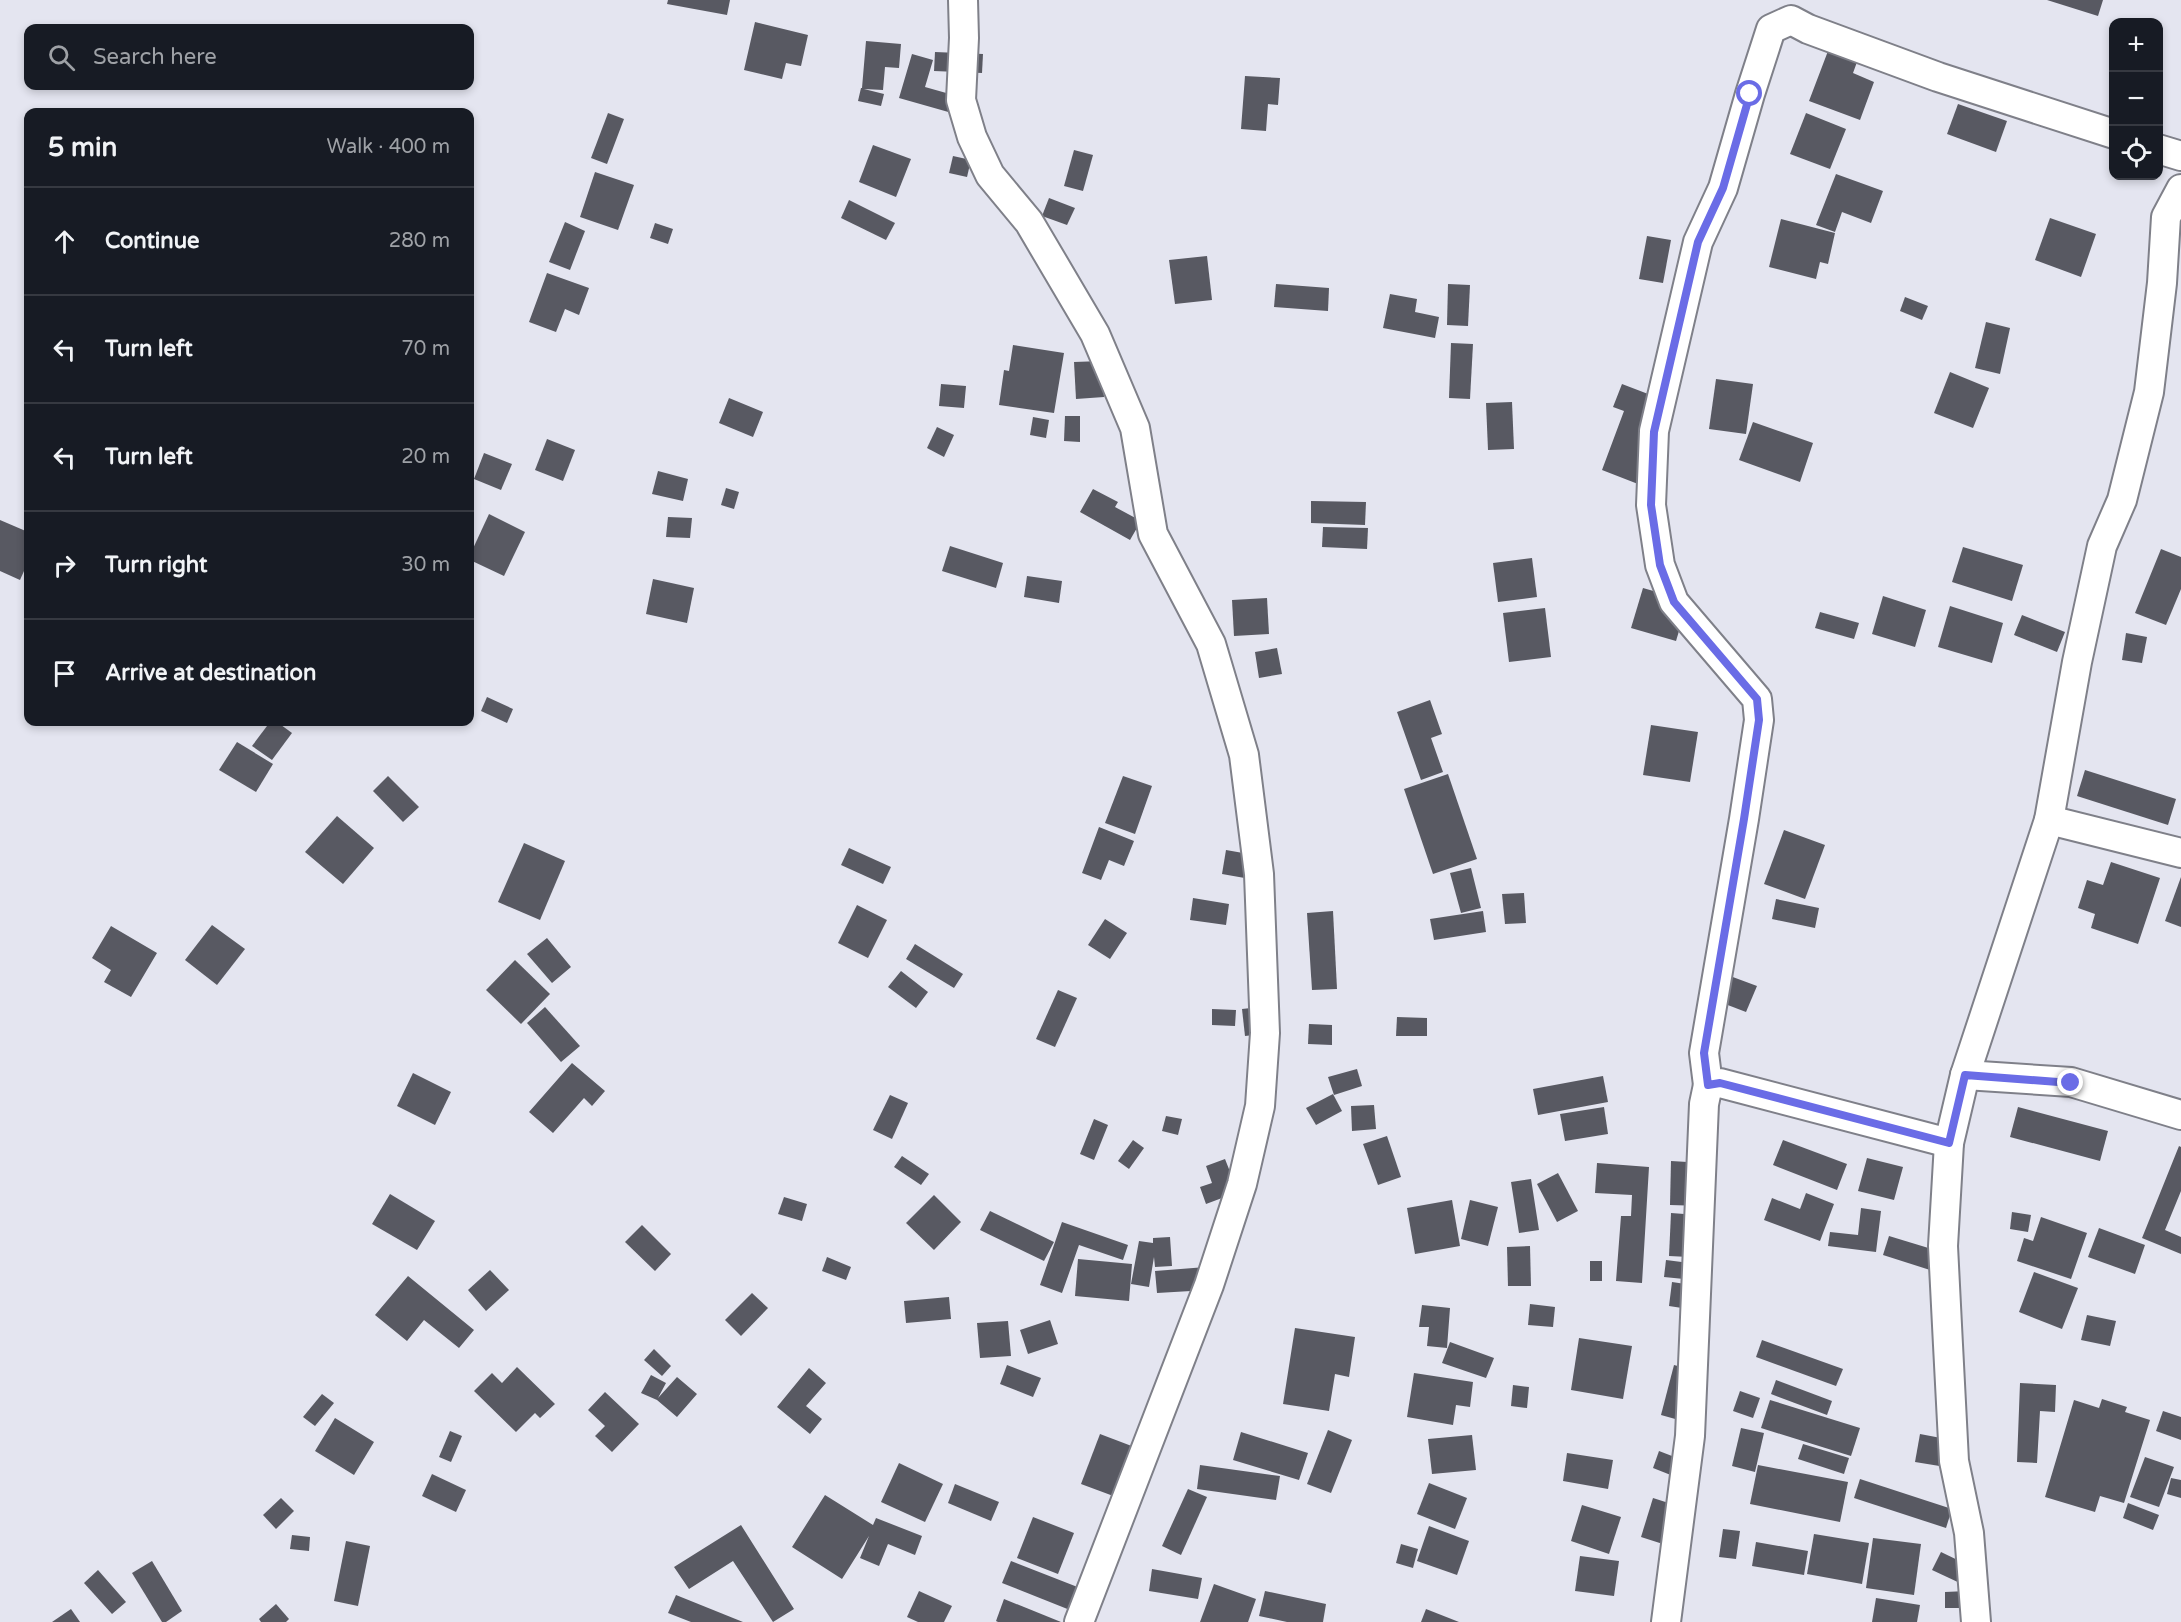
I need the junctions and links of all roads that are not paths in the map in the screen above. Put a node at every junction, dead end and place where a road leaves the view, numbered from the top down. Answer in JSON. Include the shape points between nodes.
{"nodes":[{"id":1,"x":963,"y":0,"type":"edge"},
{"id":2,"x":2109,"y":132,"type":"edge"},
{"id":3,"x":2163,"y":150,"type":"edge"},
{"id":4,"x":2181,"y":156,"type":"edge"},
{"id":5,"x":2181,"y":189,"type":"edge"},
{"id":6,"x":2049,"y":820,"type":"junction"},
{"id":7,"x":2181,"y":853,"type":"edge"},
{"id":8,"x":1965,"y":1075,"type":"junction"},
{"id":9,"x":1708,"y":1085,"type":"junction"},
{"id":10,"x":2181,"y":1115,"type":"edge"},
{"id":11,"x":1949,"y":1143,"type":"junction"},
{"id":12,"x":1079,"y":1622,"type":"edge"},
{"id":13,"x":1666,"y":1622,"type":"edge"},
{"id":14,"x":1976,"y":1622,"type":"edge"}],
"edges":[{"from":1,"to":12,"type":"street","via":[[961,100],[972,137],[990,175],[1029,222],[1095,334],[1135,428],[1153,534],[1211,644],[1244,755],[1259,874],[1265,1033],[1260,1106],[1242,1184],[1209,1285]]},
{"from":2,"to":9,"type":"street","via":[[1938,77],[1791,20],[1770,30],[1723,188],[1698,242],[1654,432],[1651,505],[1660,565],[1674,602],[1757,699],[1759,720],[1704,1053]]},
{"from":3,"to":4,"type":"street"},
{"from":5,"to":6,"type":"street","via":[[2166,217],[2149,392],[2122,500],[2102,546]]},
{"from":6,"to":7,"type":"street"},
{"from":6,"to":8,"type":"street"},
{"from":8,"to":10,"type":"street","via":[[2071,1083]]},
{"from":8,"to":11,"type":"street"},
{"from":9,"to":11,"type":"street","via":[[1720,1083]]},
{"from":9,"to":13,"type":"street","via":[[1704,1104],[1690,1436]]},
{"from":11,"to":14,"type":"street","via":[[1943,1246],[1948,1357],[1954,1461],[1969,1533]]}]}
